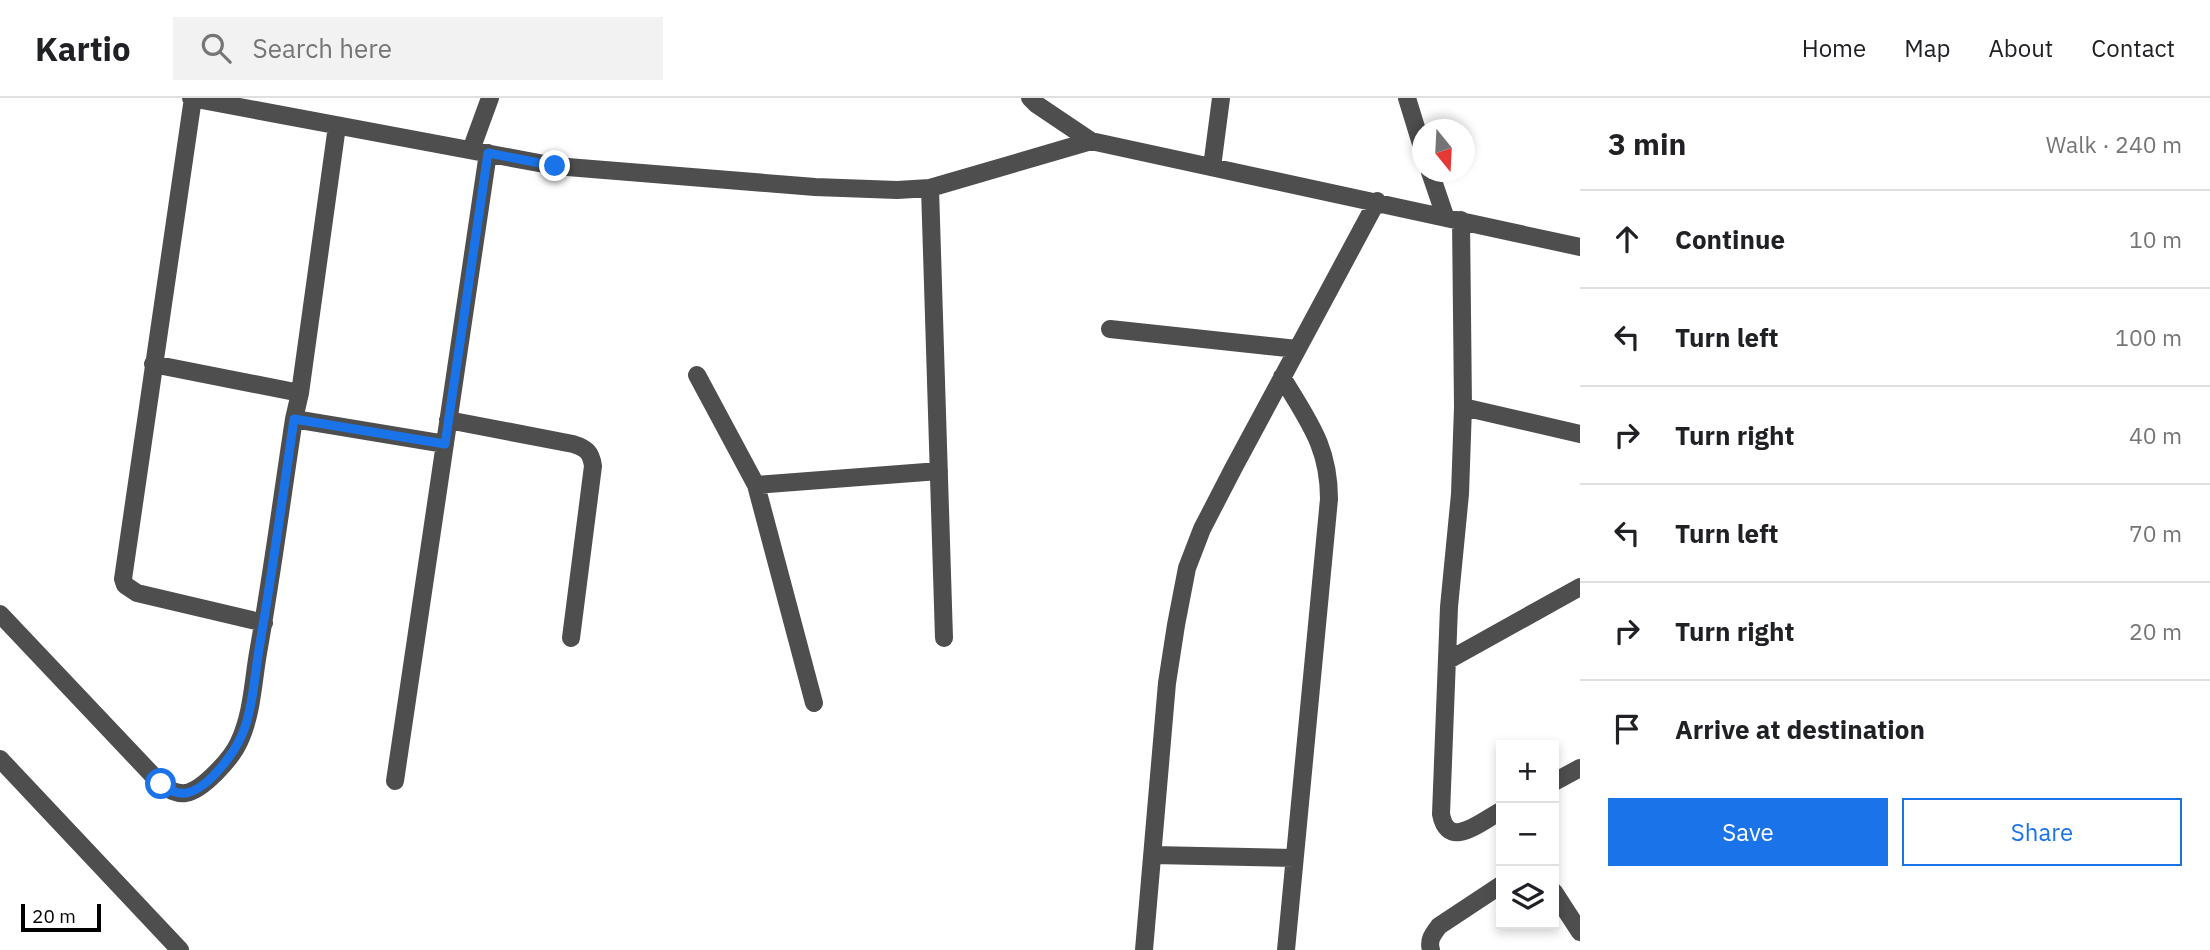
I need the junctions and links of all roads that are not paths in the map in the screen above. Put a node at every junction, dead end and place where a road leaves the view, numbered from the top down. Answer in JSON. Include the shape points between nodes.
{"nodes":[{"id":1,"x":192,"y":98,"type":"edge"},
{"id":2,"x":490,"y":98,"type":"edge"},
{"id":3,"x":1030,"y":98,"type":"edge"},
{"id":4,"x":1221,"y":98,"type":"edge"},
{"id":5,"x":1407,"y":98,"type":"edge"},
{"id":6,"x":1414,"y":119,"type":"edge"},
{"id":7,"x":337,"y":125,"type":"junction"},
{"id":8,"x":1091,"y":141,"type":"junction"},
{"id":9,"x":479,"y":152,"type":"junction"},
{"id":10,"x":1212,"y":167,"type":"junction"},
{"id":11,"x":1435,"y":182,"type":"edge"},
{"id":12,"x":930,"y":188,"type":"junction"},
{"id":13,"x":1377,"y":201,"type":"junction"},
{"id":14,"x":1453,"y":218,"type":"junction"},
{"id":15,"x":1580,"y":247,"type":"edge"},
{"id":16,"x":1110,"y":329,"type":"dead end"},
{"id":17,"x":1297,"y":349,"type":"junction"},
{"id":18,"x":153,"y":364,"type":"junction"},
{"id":19,"x":697,"y":374,"type":"dead end"},
{"id":20,"x":1282,"y":377,"type":"junction"},
{"id":21,"x":300,"y":393,"type":"junction"},
{"id":22,"x":1463,"y":407,"type":"junction"},
{"id":23,"x":294,"y":419,"type":"junction"},
{"id":24,"x":449,"y":420,"type":"junction"},
{"id":25,"x":1580,"y":434,"type":"edge"},
{"id":26,"x":445,"y":444,"type":"junction"},
{"id":27,"x":939,"y":471,"type":"junction"},
{"id":28,"x":756,"y":485,"type":"junction"},
{"id":29,"x":1580,"y":587,"type":"edge"},
{"id":30,"x":0,"y":614,"type":"edge"},
{"id":31,"x":264,"y":623,"type":"junction"},
{"id":32,"x":571,"y":638,"type":"dead end"},
{"id":33,"x":944,"y":639,"type":"dead end"},
{"id":34,"x":1447,"y":661,"type":"junction"},
{"id":35,"x":814,"y":703,"type":"dead end"},
{"id":36,"x":0,"y":758,"type":"edge"},
{"id":37,"x":1579,"y":772,"type":"edge"},
{"id":38,"x":1559,"y":780,"type":"edge"},
{"id":39,"x":395,"y":781,"type":"dead end"},
{"id":40,"x":1496,"y":814,"type":"edge"},
{"id":41,"x":1153,"y":855,"type":"junction"},
{"id":42,"x":1294,"y":858,"type":"junction"},
{"id":43,"x":1496,"y":888,"type":"edge"},
{"id":44,"x":1559,"y":900,"type":"edge"},
{"id":45,"x":1580,"y":932,"type":"edge"},
{"id":46,"x":180,"y":950,"type":"edge"},
{"id":47,"x":1144,"y":950,"type":"edge"},
{"id":48,"x":1286,"y":950,"type":"edge"},
{"id":49,"x":1431,"y":950,"type":"edge"}],
"edges":[{"from":1,"to":7,"type":"street"},
{"from":1,"to":18,"type":"street"},
{"from":2,"to":9,"type":"street"},
{"from":3,"to":8,"type":"street"},
{"from":4,"to":10,"type":"street"},
{"from":5,"to":6,"type":"street"},
{"from":7,"to":9,"type":"street"},
{"from":7,"to":21,"type":"street"},
{"from":8,"to":10,"type":"street"},
{"from":8,"to":12,"type":"street"},
{"from":9,"to":12,"type":"street","via":[[555,166],[815,187]]},
{"from":9,"to":24,"type":"street"},
{"from":10,"to":13,"type":"street"},
{"from":11,"to":14,"type":"street"},
{"from":12,"to":27,"type":"street"},
{"from":13,"to":14,"type":"street"},
{"from":13,"to":17,"type":"street"},
{"from":14,"to":15,"type":"street"},
{"from":14,"to":22,"type":"street"},
{"from":16,"to":17,"type":"street"},
{"from":17,"to":20,"type":"street"},
{"from":18,"to":21,"type":"street"},
{"from":18,"to":31,"type":"street","via":[[122,573],[125,585],[137,593]]},
{"from":19,"to":28,"type":"street"},
{"from":20,"to":41,"type":"street","via":[[1202,529],[1187,568],[1167,683]]},
{"from":20,"to":42,"type":"street","via":[[1317,436],[1329,474]]},
{"from":21,"to":23,"type":"street"},
{"from":22,"to":25,"type":"street"},
{"from":22,"to":34,"type":"street"},
{"from":23,"to":26,"type":"street"},
{"from":23,"to":31,"type":"street"},
{"from":24,"to":26,"type":"street"},
{"from":24,"to":32,"type":"street","via":[[573,444],[589,452],[593,466]]},
{"from":26,"to":39,"type":"street"},
{"from":27,"to":28,"type":"street"},
{"from":27,"to":33,"type":"street"},
{"from":28,"to":35,"type":"street"},
{"from":29,"to":34,"type":"street"},
{"from":30,"to":31,"type":"street","via":[[161,784],[184,793],[195,790],[238,745],[246,726]]},
{"from":34,"to":40,"type":"street","via":[[1443,824],[1454,834]]},
{"from":36,"to":46,"type":"street"},
{"from":37,"to":38,"type":"street"},
{"from":41,"to":42,"type":"street"},
{"from":41,"to":47,"type":"street"},
{"from":42,"to":48,"type":"street"},
{"from":43,"to":49,"type":"street","via":[[1439,926]]},
{"from":44,"to":45,"type":"street"}]}
